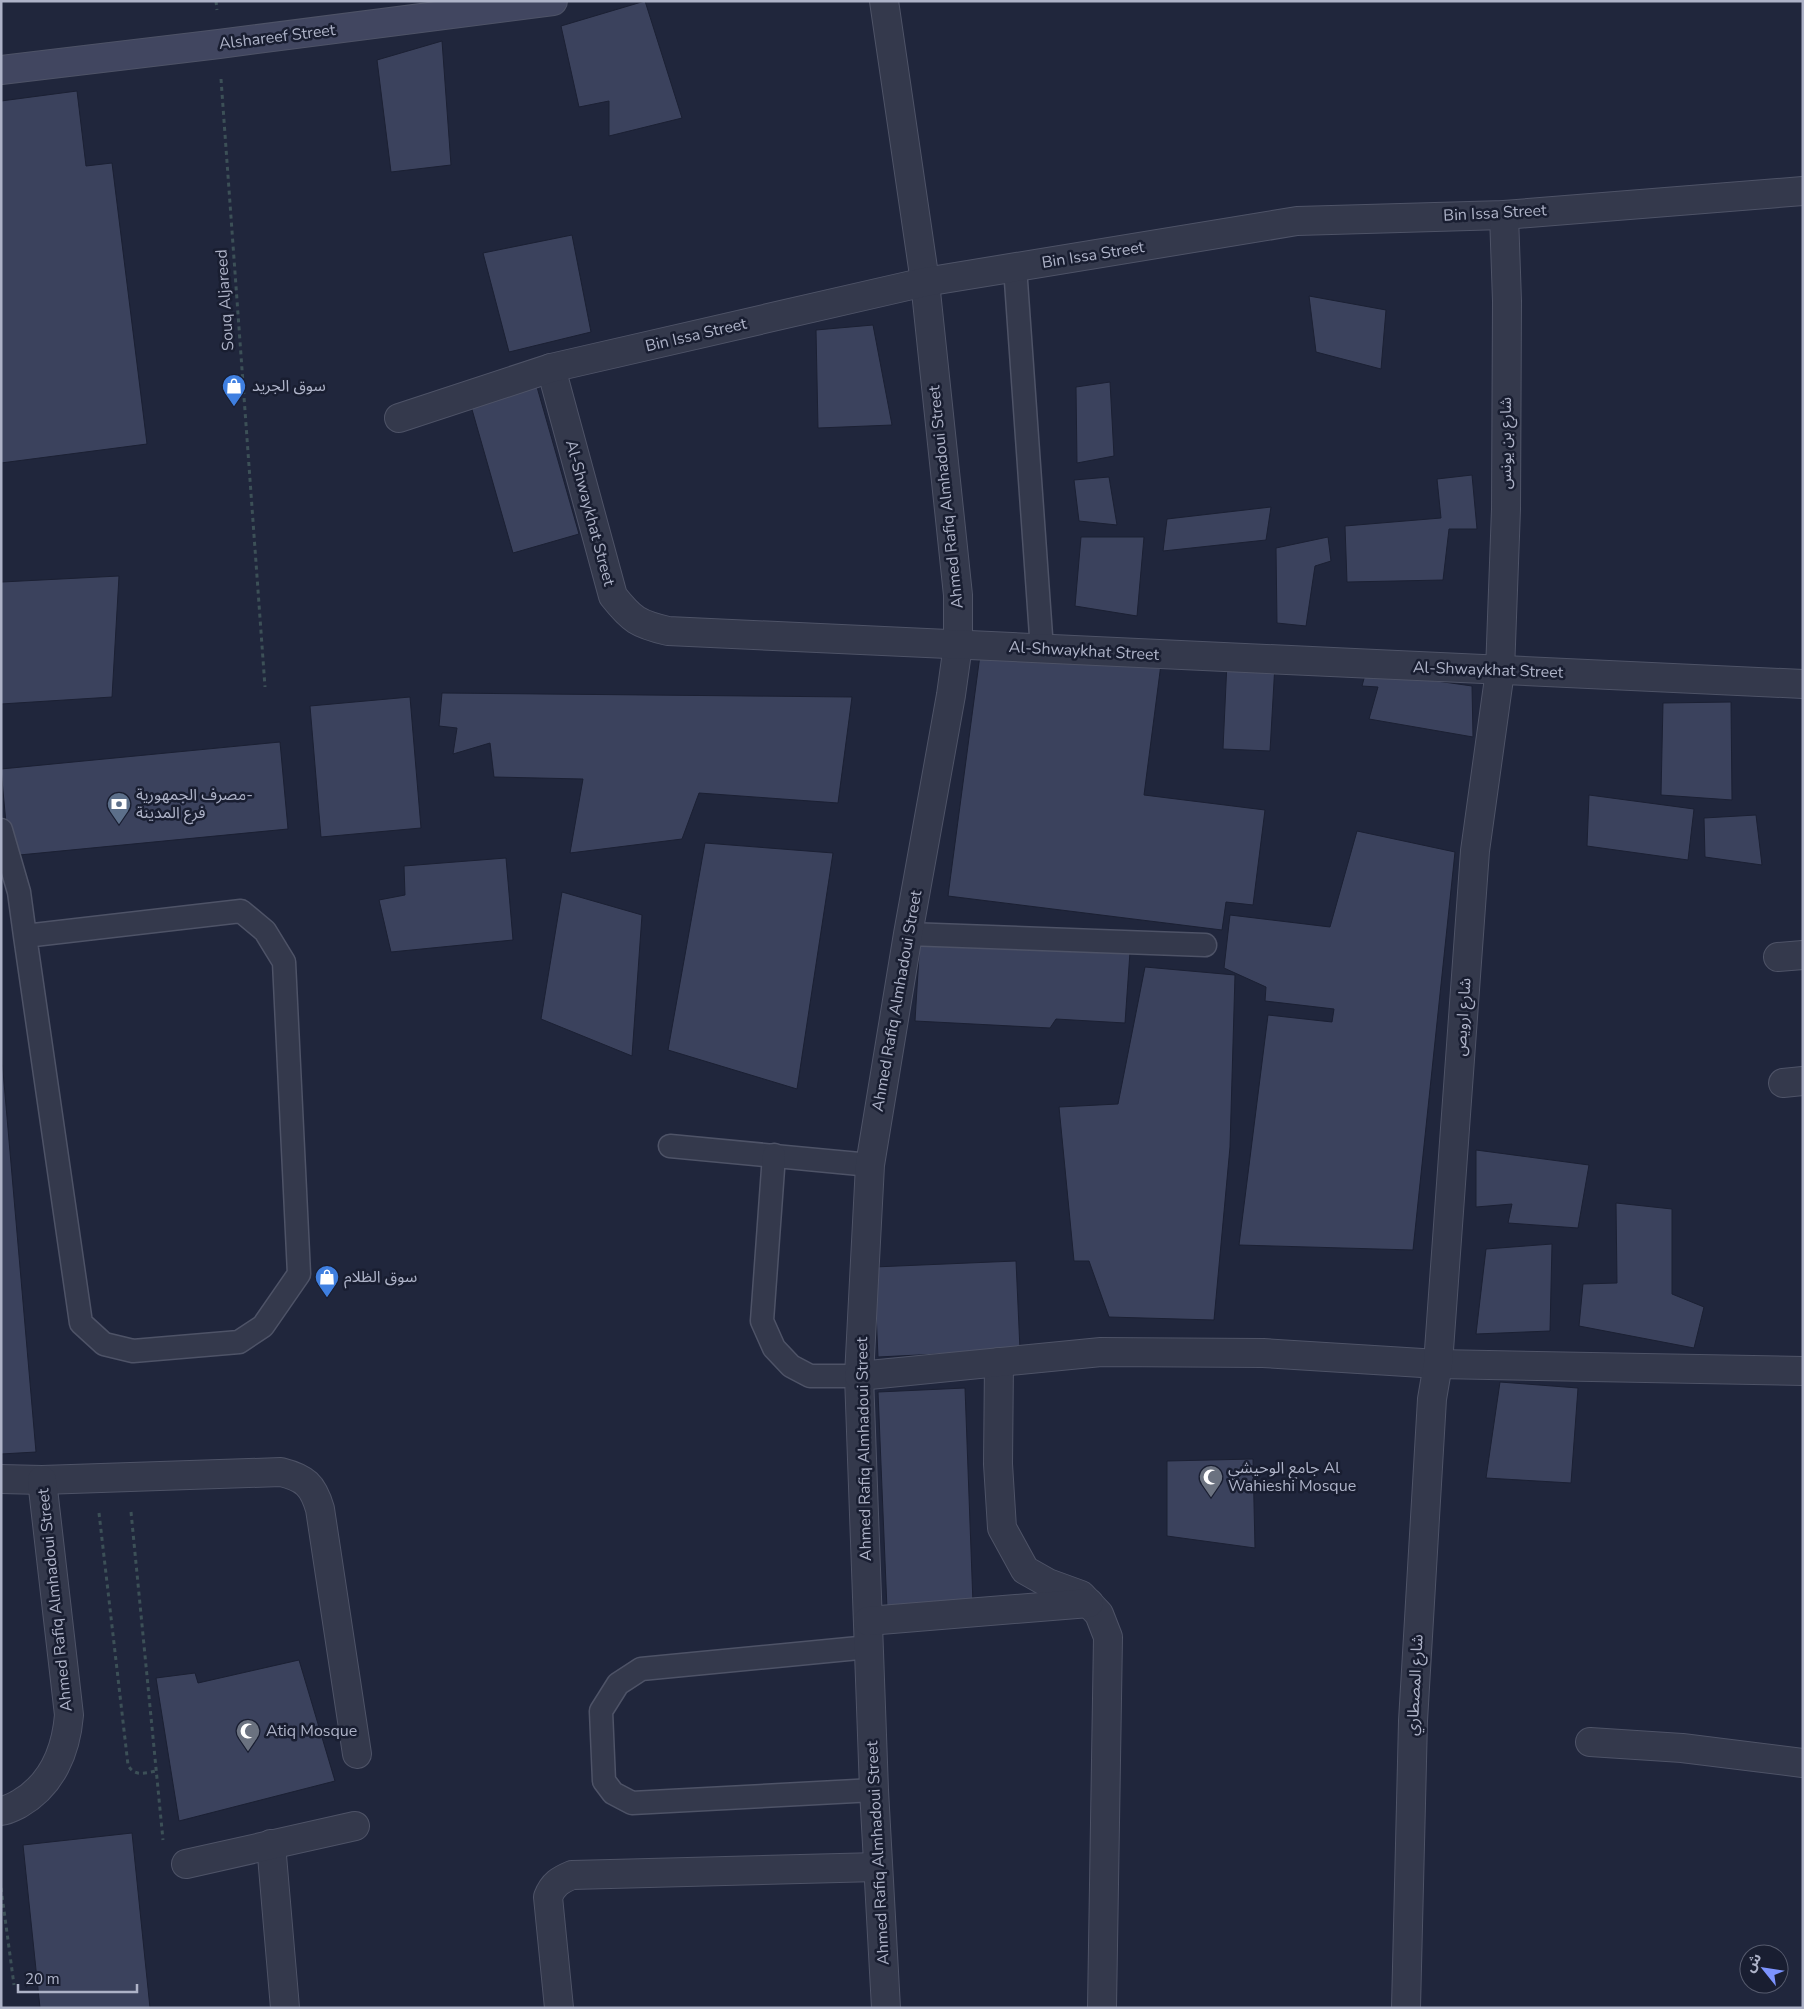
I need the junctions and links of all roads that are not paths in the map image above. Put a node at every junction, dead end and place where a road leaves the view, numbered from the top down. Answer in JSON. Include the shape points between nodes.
{"nodes":[{"id":1,"x":553,"y":1,"type":"edge"},
{"id":2,"x":884,"y":1,"type":"edge"},
{"id":3,"x":1,"y":70,"type":"edge"},
{"id":4,"x":1803,"y":191,"type":"edge"},
{"id":5,"x":1504,"y":215,"type":"junction"},
{"id":6,"x":1015,"y":267,"type":"junction"},
{"id":7,"x":924,"y":282,"type":"junction"},
{"id":8,"x":551,"y":368,"type":"junction"},
{"id":9,"x":399,"y":418,"type":"dead end"},
{"id":10,"x":958,"y":645,"type":"junction"},
{"id":11,"x":1042,"y":650,"type":"junction"},
{"id":12,"x":1500,"y":671,"type":"junction"},
{"id":13,"x":1803,"y":684,"type":"edge"},
{"id":14,"x":1,"y":830,"type":"edge"},
{"id":15,"x":908,"y":934,"type":"junction"},
{"id":16,"x":26,"y":936,"type":"junction"},
{"id":17,"x":1205,"y":945,"type":"dead end"},
{"id":18,"x":670,"y":1146,"type":"dead end"},
{"id":19,"x":774,"y":1155,"type":"junction"},
{"id":20,"x":870,"y":1165,"type":"junction"},
{"id":21,"x":998,"y":1362,"type":"junction"},
{"id":22,"x":1438,"y":1364,"type":"junction"},
{"id":23,"x":1803,"y":1371,"type":"edge"},
{"id":24,"x":859,"y":1376,"type":"junction"},
{"id":25,"x":1,"y":1479,"type":"edge"},
{"id":26,"x":42,"y":1480,"type":"junction"},
{"id":27,"x":1089,"y":1603,"type":"junction"},
{"id":28,"x":868,"y":1634,"type":"junction"},
{"id":29,"x":1590,"y":1742,"type":"dead end"},
{"id":30,"x":357,"y":1754,"type":"dead end"},
{"id":31,"x":1803,"y":1763,"type":"edge"},
{"id":32,"x":874,"y":1790,"type":"junction"},
{"id":33,"x":1,"y":1811,"type":"edge"},
{"id":34,"x":354,"y":1826,"type":"dead end"},
{"id":35,"x":272,"y":1844,"type":"junction"},
{"id":36,"x":186,"y":1864,"type":"dead end"},
{"id":37,"x":878,"y":1867,"type":"junction"},
{"id":38,"x":285,"y":2008,"type":"edge"},
{"id":39,"x":559,"y":2008,"type":"edge"},
{"id":40,"x":886,"y":2008,"type":"edge"},
{"id":41,"x":1102,"y":2008,"type":"edge"},
{"id":42,"x":1406,"y":2008,"type":"edge"}],
"edges":[{"from":1,"to":3,"type":"street","name":"Alshareef Street"},
{"from":2,"to":7,"type":"street","name":"Ahmed Rafiq Almhadoui Street"},
{"from":4,"to":5,"type":"street","name":"Bin Issa Street"},
{"from":5,"to":6,"type":"street","name":"Bin Issa Street","via":[[1297,221]]},
{"from":5,"to":12,"type":"street","name":"شارع بن يونس","via":[[1506,499]]},
{"from":6,"to":7,"type":"street","name":"Bin Issa Street"},
{"from":6,"to":11,"type":"lane"},
{"from":7,"to":8,"type":"street","name":"Bin Issa Street"},
{"from":7,"to":10,"type":"street","name":"Ahmed Rafiq Almhadoui Street","via":[[958,595]]},
{"from":8,"to":9,"type":"street","name":"Bin Issa Street"},
{"from":8,"to":10,"type":"street","name":"Al-Shwaykhat Street","via":[[613,596],[629,616],[645,625],[668,631]]},
{"from":10,"to":11,"type":"street","name":"Al-Shwaykhat Street"},
{"from":10,"to":15,"type":"street","name":"Ahmed Rafiq Almhadoui Street"},
{"from":11,"to":12,"type":"street","name":"Al-Shwaykhat Street"},
{"from":12,"to":13,"type":"street","name":"Al-Shwaykhat Street"},
{"from":12,"to":22,"type":"street","name":"شارع ارويص","via":[[1475,851]]},
{"from":14,"to":16,"type":"lane","via":[[19,892]]},
{"from":15,"to":17,"type":"lane"},
{"from":15,"to":20,"type":"street","name":"Ahmed Rafiq Almhadoui Street"},
{"from":16,"to":16,"type":"lane","via":[[81,1323],[104,1344],[133,1351],[239,1342],[263,1326],[299,1274],[284,962],[265,931],[241,911]]},
{"from":18,"to":19,"type":"lane"},
{"from":19,"to":20,"type":"lane"},
{"from":19,"to":24,"type":"lane","via":[[762,1321],[774,1348],[790,1366],[810,1376]]},
{"from":20,"to":24,"type":"street","name":"Ahmed Rafiq Almhadoui Street"},
{"from":21,"to":22,"type":"street","via":[[1100,1352],[1263,1353]]},
{"from":21,"to":24,"type":"street"},
{"from":21,"to":27,"type":"street","via":[[1002,1528],[1026,1570],[1048,1583],[1081,1595]]},
{"from":22,"to":23,"type":"street"},
{"from":22,"to":42,"type":"street","name":"شارع المصطاري","via":[[1432,1399],[1413,1721]]},
{"from":24,"to":28,"type":"street","name":"Ahmed Rafiq Almhadoui Street"},
{"from":25,"to":26,"type":"street"},
{"from":26,"to":30,"type":"street","via":[[281,1472],[295,1475],[308,1483],[320,1509]]},
{"from":26,"to":33,"type":"street","name":"Ahmed Rafiq Almhadoui Street","via":[[69,1715],[68,1733],[56,1767],[42,1785],[26,1800]]},
{"from":27,"to":28,"type":"street"},
{"from":27,"to":41,"type":"street","via":[[1099,1614],[1108,1637]]},
{"from":28,"to":32,"type":"street","name":"Ahmed Rafiq Almhadoui Street"},
{"from":28,"to":32,"type":"lane","via":[[641,1669],[618,1684],[601,1711],[604,1781],[612,1793],[632,1803]]},
{"from":29,"to":31,"type":"street","via":[[1682,1748]]},
{"from":32,"to":37,"type":"street","name":"Ahmed Rafiq Almhadoui Street"},
{"from":34,"to":35,"type":"street"},
{"from":35,"to":36,"type":"street"},
{"from":35,"to":38,"type":"street"},
{"from":37,"to":39,"type":"street","via":[[572,1875],[558,1880],[548,1897]]},
{"from":37,"to":40,"type":"street","name":"Ahmed Rafiq Almhadoui Street"}]}
